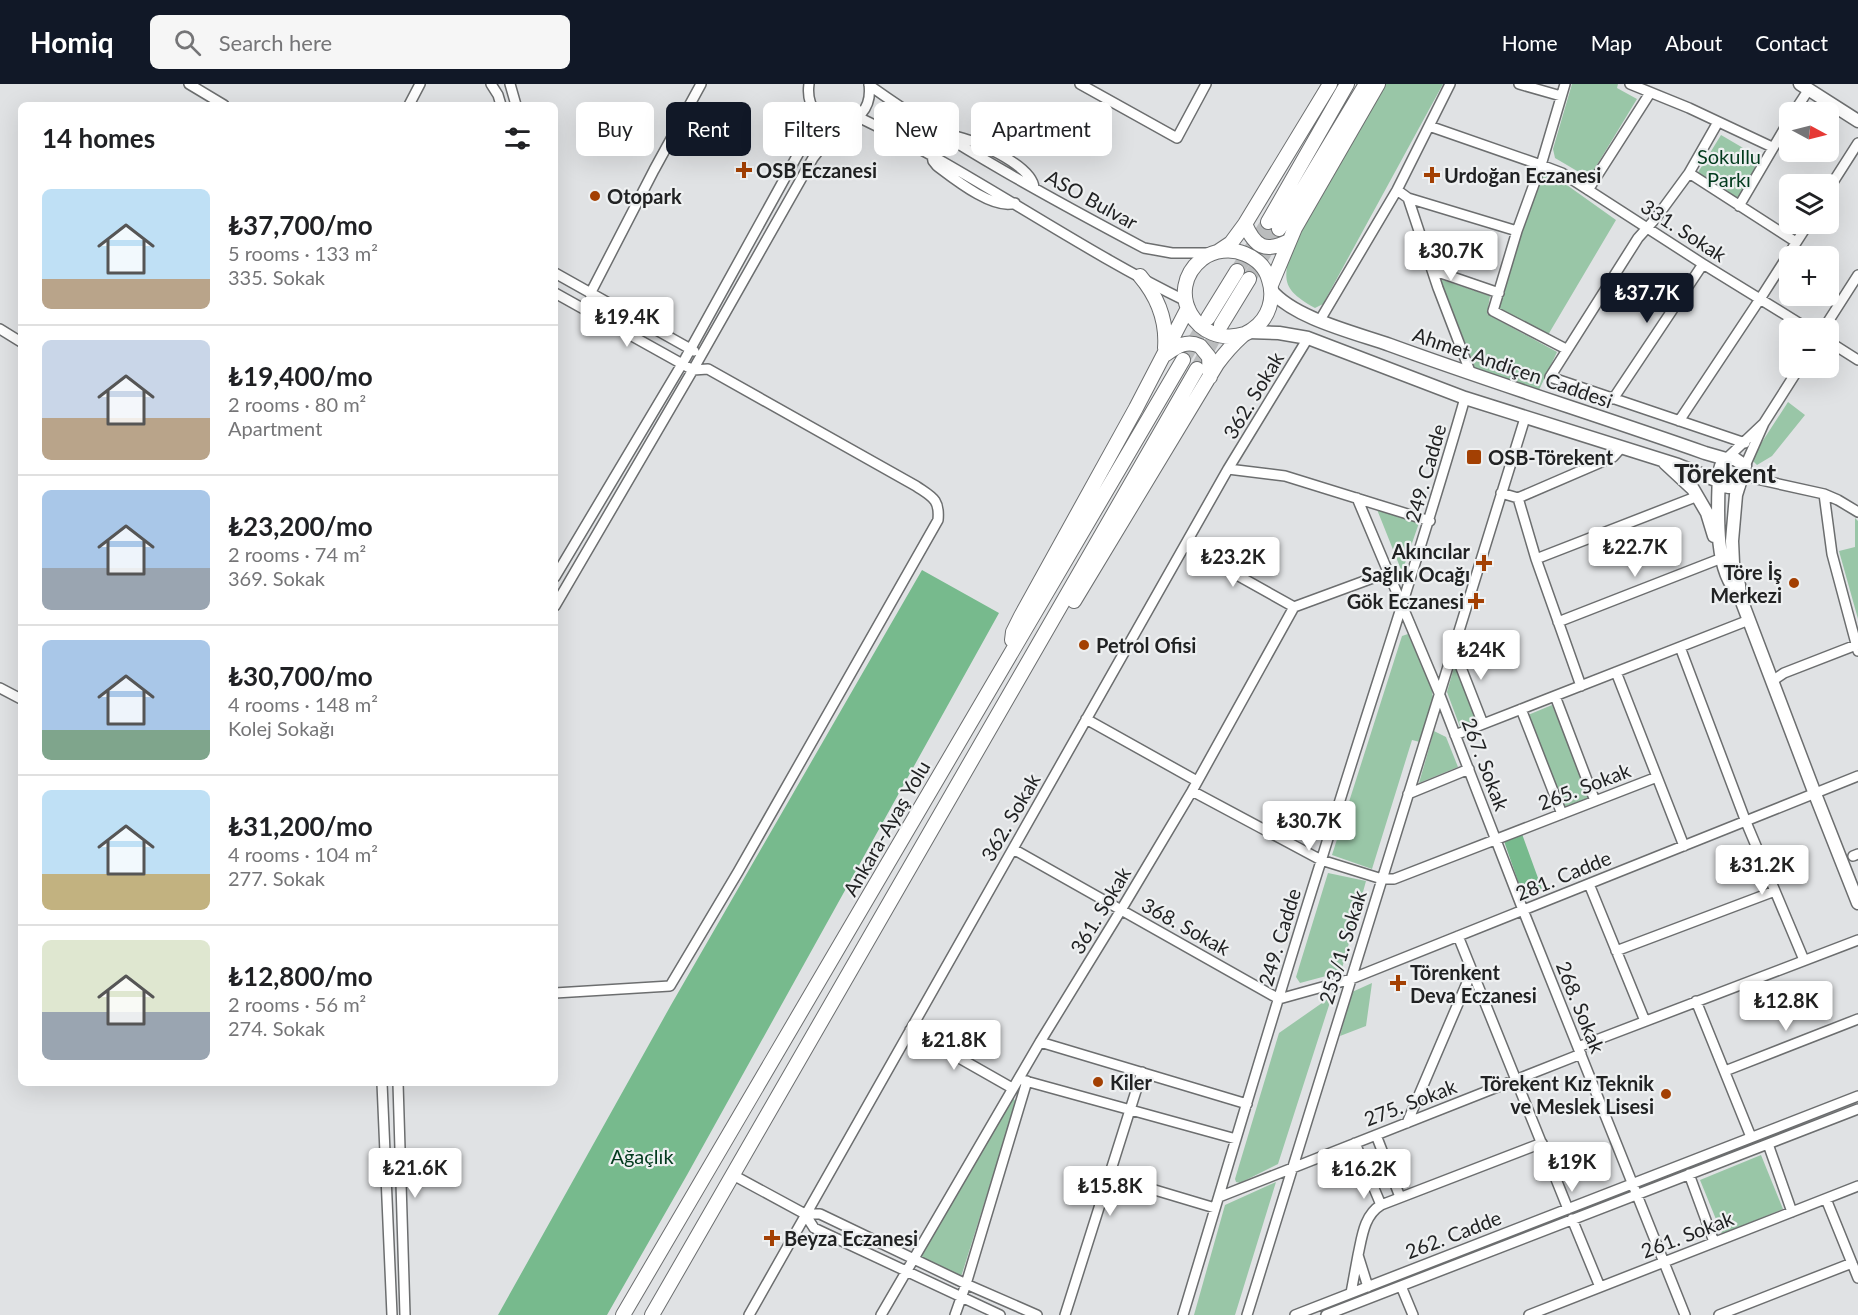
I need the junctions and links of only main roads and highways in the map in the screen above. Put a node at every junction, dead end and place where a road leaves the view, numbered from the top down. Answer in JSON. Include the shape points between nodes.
{"nodes":[{"id":1,"x":1330,"y":84,"type":"edge"},
{"id":2,"x":1347,"y":84,"type":"edge"},
{"id":3,"x":1366,"y":84,"type":"edge"},
{"id":4,"x":1378,"y":84,"type":"edge"},
{"id":5,"x":1805,"y":86,"type":"edge"},
{"id":6,"x":1858,"y":121,"type":"edge"},
{"id":7,"x":1245,"y":224,"type":"junction"},
{"id":8,"x":1289,"y":241,"type":"junction"},
{"id":9,"x":1217,"y":252,"type":"junction"},
{"id":10,"x":1140,"y":276,"type":"road end"},
{"id":11,"x":1271,"y":288,"type":"junction"},
{"id":12,"x":1187,"y":304,"type":"junction"},
{"id":13,"x":1208,"y":318,"type":"tunnel mouth"},
{"id":14,"x":1221,"y":326,"type":"tunnel mouth"},
{"id":15,"x":1247,"y":333,"type":"junction"},
{"id":16,"x":1164,"y":353,"type":"junction"},
{"id":17,"x":1183,"y":360,"type":"tunnel mouth"},
{"id":18,"x":1204,"y":373,"type":"junction"},
{"id":19,"x":1726,"y":459,"type":"junction"},
{"id":20,"x":1662,"y":460,"type":"junction"},
{"id":21,"x":1742,"y":476,"type":"junction"},
{"id":22,"x":1718,"y":481,"type":"junction"},
{"id":23,"x":1722,"y":558,"type":"junction"},
{"id":24,"x":1739,"y":594,"type":"junction"},
{"id":25,"x":1010,"y":654,"type":"junction"},
{"id":26,"x":1858,"y":903,"type":"edge"},
{"id":27,"x":623,"y":1315,"type":"edge"},
{"id":28,"x":652,"y":1315,"type":"edge"}],
"edges":[{"from":1,"to":7,"type":"highway"},
{"from":2,"to":3,"type":"highway","via":[[1274,226]]},
{"from":4,"to":8,"type":"highway"},
{"from":5,"to":6,"type":"main road"},
{"from":7,"to":8,"type":"highway","via":[[1253,240],[1262,246]]},
{"from":7,"to":9,"type":"highway","via":[[1231,243]]},
{"from":8,"to":11,"type":"highway"},
{"from":9,"to":11,"type":"highway","via":[[1234,251],[1252,257],[1265,270]]},
{"from":9,"to":12,"type":"highway","via":[[1202,259],[1192,271],[1186,285]]},
{"from":10,"to":16,"type":"highway","via":[[1159,308],[1165,333]]},
{"from":11,"to":15,"type":"highway","via":[[1266,315]]},
{"from":11,"to":19,"type":"main road","name":"Ahmet Andiçen Caddesi","via":[[1290,308],[1320,320]]},
{"from":12,"to":15,"type":"highway","via":[[1197,323],[1211,333],[1228,337]]},
{"from":12,"to":16,"type":"highway"},
{"from":13,"to":14,"type":"highway","via":[[1243,275]]},
{"from":15,"to":18,"type":"highway","name":"Ankara-Ayaş Yolu"},
{"from":15,"to":20,"type":"main road","name":"Ahmet Andiçen Caddesi","via":[[1308,338],[1465,398]]},
{"from":16,"to":18,"type":"highway","via":[[1187,343],[1200,346],[1209,357]]},
{"from":16,"to":25,"type":"highway","via":[[1021,616],[1013,632]]},
{"from":17,"to":25,"type":"highway","name":"Ankara-Ayaş Yolu"},
{"from":18,"to":28,"type":"highway","name":"Ankara-Ayaş Yolu","via":[[1024,670]]},
{"from":19,"to":21,"type":"main road","via":[[1736,459]]},
{"from":19,"to":22,"type":"main road"},
{"from":20,"to":22,"type":"main road","name":"Ahmet Andiçen Caddesi"},
{"from":20,"to":23,"type":"main road","via":[[1698,496]]},
{"from":21,"to":22,"type":"main road","via":[[1729,487]]},
{"from":21,"to":24,"type":"main road","via":[[1734,512],[1732,552]]},
{"from":22,"to":23,"type":"main road"},
{"from":23,"to":24,"type":"main road"},
{"from":24,"to":26,"type":"main road"},
{"from":25,"to":27,"type":"highway","name":"Ankara-Ayaş Yolu"}]}
